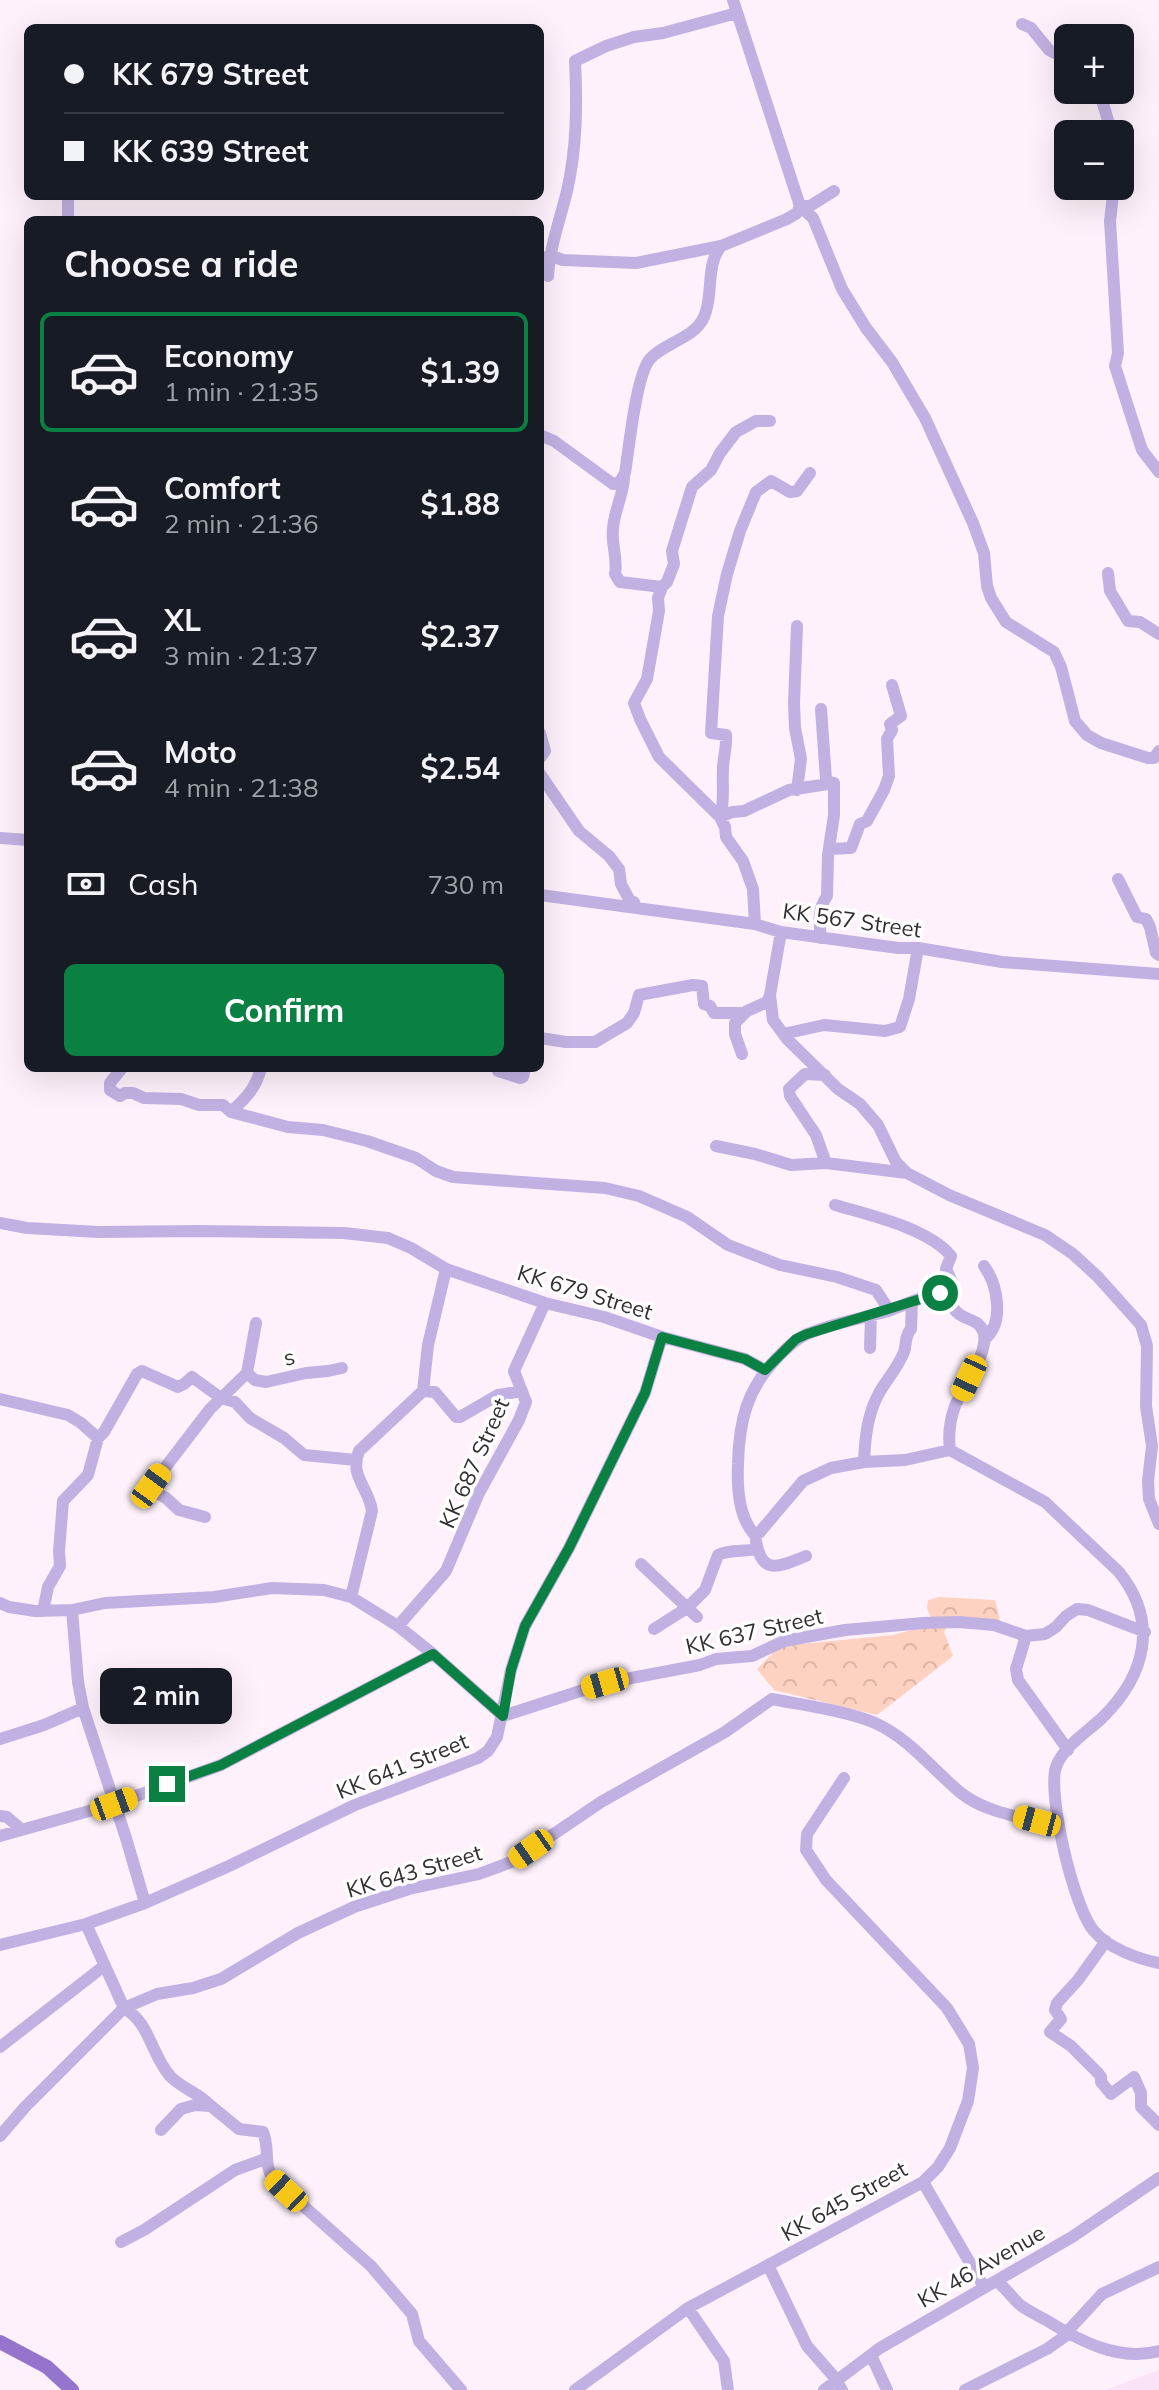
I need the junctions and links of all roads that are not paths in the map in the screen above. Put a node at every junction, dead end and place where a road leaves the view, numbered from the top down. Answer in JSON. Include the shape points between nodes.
{"nodes":[{"id":1,"x":733,"y":0,"type":"edge"},
{"id":2,"x":737,"y":13,"type":"junction"},
{"id":3,"x":1022,"y":24,"type":"dead end"},
{"id":4,"x":1054,"y":53,"type":"edge"},
{"id":5,"x":834,"y":191,"type":"dead end"},
{"id":6,"x":1112,"y":200,"type":"edge"},
{"id":7,"x":800,"y":206,"type":"junction"},
{"id":8,"x":721,"y":246,"type":"junction"},
{"id":9,"x":549,"y":255,"type":"junction"},
{"id":10,"x":548,"y":276,"type":"dead end"},
{"id":11,"x":770,"y":421,"type":"dead end"},
{"id":12,"x":544,"y":437,"type":"edge"},
{"id":13,"x":1159,"y":472,"type":"edge"},
{"id":14,"x":810,"y":473,"type":"dead end"},
{"id":15,"x":624,"y":478,"type":"junction"},
{"id":16,"x":1108,"y":573,"type":"dead end"},
{"id":17,"x":662,"y":587,"type":"junction"},
{"id":18,"x":797,"y":626,"type":"dead end"},
{"id":19,"x":1159,"y":634,"type":"edge"},
{"id":20,"x":892,"y":685,"type":"dead end"},
{"id":21,"x":821,"y":709,"type":"dead end"},
{"id":22,"x":1159,"y":751,"type":"edge"},
{"id":23,"x":544,"y":780,"type":"edge"},
{"id":24,"x":834,"y":783,"type":"junction"},
{"id":25,"x":797,"y":790,"type":"junction"},
{"id":26,"x":557,"y":800,"type":"junction"},
{"id":27,"x":544,"y":801,"type":"edge"},
{"id":28,"x":720,"y":817,"type":"junction"},
{"id":29,"x":0,"y":838,"type":"edge"},
{"id":30,"x":24,"y":840,"type":"edge"},
{"id":31,"x":829,"y":849,"type":"junction"},
{"id":32,"x":1118,"y":879,"type":"dead end"},
{"id":33,"x":544,"y":896,"type":"edge"},
{"id":34,"x":636,"y":908,"type":"junction"},
{"id":35,"x":1159,"y":911,"type":"edge"},
{"id":36,"x":1146,"y":919,"type":"junction"},
{"id":37,"x":755,"y":924,"type":"junction"},
{"id":38,"x":781,"y":932,"type":"junction"},
{"id":39,"x":821,"y":938,"type":"junction"},
{"id":40,"x":918,"y":948,"type":"junction"},
{"id":41,"x":1159,"y":955,"type":"edge"},
{"id":42,"x":1157,"y":970,"type":"edge"},
{"id":43,"x":770,"y":995,"type":"junction"},
{"id":44,"x":744,"y":1013,"type":"junction"},
{"id":45,"x":783,"y":1034,"type":"junction"},
{"id":46,"x":544,"y":1039,"type":"edge"},
{"id":47,"x":742,"y":1054,"type":"dead end"},
{"id":48,"x":119,"y":1072,"type":"edge"},
{"id":49,"x":260,"y":1072,"type":"edge"},
{"id":50,"x":501,"y":1072,"type":"edge"},
{"id":51,"x":524,"y":1072,"type":"edge"},
{"id":52,"x":825,"y":1075,"type":"junction"},
{"id":53,"x":231,"y":1112,"type":"junction"},
{"id":54,"x":716,"y":1146,"type":"dead end"},
{"id":55,"x":826,"y":1163,"type":"junction"},
{"id":56,"x":907,"y":1173,"type":"junction"},
{"id":57,"x":835,"y":1205,"type":"dead end"},
{"id":58,"x":0,"y":1223,"type":"edge"},
{"id":59,"x":984,"y":1266,"type":"dead end"},
{"id":60,"x":446,"y":1269,"type":"junction"},
{"id":61,"x":944,"y":1294,"type":"junction"},
{"id":62,"x":912,"y":1302,"type":"junction"},
{"id":63,"x":545,"y":1303,"type":"junction"},
{"id":64,"x":889,"y":1310,"type":"junction"},
{"id":65,"x":871,"y":1315,"type":"junction"},
{"id":66,"x":256,"y":1323,"type":"dead end"},
{"id":67,"x":662,"y":1337,"type":"junction"},
{"id":68,"x":986,"y":1338,"type":"junction"},
{"id":69,"x":870,"y":1348,"type":"dead end"},
{"id":70,"x":342,"y":1368,"type":"dead end"},
{"id":71,"x":765,"y":1370,"type":"junction"},
{"id":72,"x":247,"y":1373,"type":"junction"},
{"id":73,"x":423,"y":1391,"type":"junction"},
{"id":74,"x":522,"y":1391,"type":"junction"},
{"id":75,"x":221,"y":1398,"type":"junction"},
{"id":76,"x":0,"y":1399,"type":"edge"},
{"id":77,"x":98,"y":1438,"type":"junction"},
{"id":78,"x":950,"y":1450,"type":"junction"},
{"id":79,"x":356,"y":1460,"type":"junction"},
{"id":80,"x":864,"y":1462,"type":"junction"},
{"id":81,"x":205,"y":1517,"type":"dead end"},
{"id":82,"x":1159,"y":1524,"type":"edge"},
{"id":83,"x":752,"y":1531,"type":"junction"},
{"id":84,"x":757,"y":1549,"type":"junction"},
{"id":85,"x":806,"y":1556,"type":"dead end"},
{"id":86,"x":641,"y":1564,"type":"dead end"},
{"id":87,"x":351,"y":1597,"type":"junction"},
{"id":88,"x":0,"y":1603,"type":"edge"},
{"id":89,"x":72,"y":1610,"type":"junction"},
{"id":90,"x":43,"y":1611,"type":"junction"},
{"id":91,"x":692,"y":1613,"type":"junction"},
{"id":92,"x":398,"y":1626,"type":"junction"},
{"id":93,"x":654,"y":1629,"type":"dead end"},
{"id":94,"x":1145,"y":1632,"type":"junction"},
{"id":95,"x":1026,"y":1636,"type":"junction"},
{"id":96,"x":433,"y":1654,"type":"junction"},
{"id":97,"x":83,"y":1708,"type":"junction"},
{"id":98,"x":503,"y":1716,"type":"junction"},
{"id":99,"x":0,"y":1739,"type":"edge"},
{"id":100,"x":1068,"y":1750,"type":"junction"},
{"id":101,"x":844,"y":1778,"type":"dead end"},
{"id":102,"x":114,"y":1804,"type":"junction"},
{"id":103,"x":0,"y":1816,"type":"edge"},
{"id":104,"x":1059,"y":1827,"type":"junction"},
{"id":105,"x":21,"y":1829,"type":"junction"},
{"id":106,"x":0,"y":1836,"type":"edge"},
{"id":107,"x":145,"y":1903,"type":"junction"},
{"id":108,"x":86,"y":1924,"type":"junction"},
{"id":109,"x":1106,"y":1941,"type":"junction"},
{"id":110,"x":0,"y":1945,"type":"edge"},
{"id":111,"x":1159,"y":1963,"type":"edge"},
{"id":112,"x":104,"y":1966,"type":"junction"},
{"id":113,"x":124,"y":2008,"type":"junction"},
{"id":114,"x":0,"y":2047,"type":"edge"},
{"id":115,"x":211,"y":2106,"type":"junction"},
{"id":116,"x":1159,"y":2125,"type":"edge"},
{"id":117,"x":161,"y":2130,"type":"dead end"},
{"id":118,"x":0,"y":2136,"type":"edge"},
{"id":119,"x":265,"y":2159,"type":"junction"},
{"id":120,"x":1159,"y":2178,"type":"edge"},
{"id":121,"x":923,"y":2182,"type":"junction"},
{"id":122,"x":121,"y":2242,"type":"dead end"},
{"id":123,"x":768,"y":2265,"type":"junction"},
{"id":124,"x":1159,"y":2267,"type":"edge"},
{"id":125,"x":997,"y":2281,"type":"junction"},
{"id":126,"x":984,"y":2287,"type":"junction"},
{"id":127,"x":688,"y":2308,"type":"junction"},
{"id":128,"x":1067,"y":2333,"type":"junction"},
{"id":129,"x":0,"y":2342,"type":"edge"},
{"id":130,"x":1159,"y":2351,"type":"edge"},
{"id":131,"x":871,"y":2355,"type":"junction"},
{"id":132,"x":839,"y":2384,"type":"edge"},
{"id":133,"x":72,"y":2390,"type":"edge"},
{"id":134,"x":461,"y":2390,"type":"edge"},
{"id":135,"x":575,"y":2390,"type":"edge"},
{"id":136,"x":728,"y":2390,"type":"edge"},
{"id":137,"x":824,"y":2390,"type":"edge"},
{"id":138,"x":887,"y":2390,"type":"edge"},
{"id":139,"x":965,"y":2390,"type":"edge"}],
"edges":[{"from":1,"to":2,"type":"street"},
{"from":2,"to":7,"type":"street"},
{"from":2,"to":9,"type":"street","via":[[634,37],[575,61],[575,143]]},
{"from":3,"to":4,"type":"street"},
{"from":5,"to":7,"type":"street","via":[[810,206]]},
{"from":6,"to":13,"type":"street","via":[[1115,366],[1142,450]]},
{"from":7,"to":8,"type":"street","via":[[787,219]]},
{"from":7,"to":22,"type":"street","via":[[813,218],[842,289],[925,418],[973,523],[991,598],[1006,622],[1054,652],[1075,721],[1087,735],[1148,758]]},
{"from":8,"to":9,"type":"street","via":[[636,263]]},
{"from":8,"to":15,"type":"street","via":[[705,316],[691,332],[654,355],[643,370]]},
{"from":9,"to":10,"type":"street"},
{"from":11,"to":17,"type":"street","via":[[756,421],[736,432],[711,470],[692,487],[672,551],[674,564]]},
{"from":12,"to":15,"type":"street","via":[[613,484]]},
{"from":14,"to":28,"type":"street","via":[[797,491],[771,481],[756,492],[727,574],[711,709],[711,733],[726,735],[727,746]]},
{"from":15,"to":17,"type":"street","via":[[612,529],[615,574],[620,582]]},
{"from":16,"to":19,"type":"street","via":[[1110,591],[1128,621]]},
{"from":17,"to":28,"type":"street","via":[[647,679],[634,703],[659,757]]},
{"from":18,"to":25,"type":"street"},
{"from":20,"to":31,"type":"street","via":[[901,716],[890,724],[884,790],[860,824],[851,848]]},
{"from":21,"to":24,"type":"street","via":[[826,779]]},
{"from":23,"to":26,"type":"street"},
{"from":24,"to":25,"type":"street"},
{"from":24,"to":31,"type":"street"},
{"from":25,"to":28,"type":"street"},
{"from":26,"to":27,"type":"street"},
{"from":26,"to":34,"type":"street","via":[[579,831],[619,869],[621,884]]},
{"from":28,"to":37,"type":"street","via":[[753,889]]},
{"from":29,"to":30,"type":"street"},
{"from":31,"to":39,"type":"street"},
{"from":32,"to":36,"type":"street","via":[[1137,917]]},
{"from":33,"to":34,"type":"street","name":"KK 567 Street"},
{"from":34,"to":37,"type":"street","name":"KK 567 Street"},
{"from":35,"to":36,"type":"street"},
{"from":36,"to":41,"type":"street"},
{"from":37,"to":38,"type":"street","name":"KK 567 Street"},
{"from":38,"to":39,"type":"street","name":"KK 567 Street"},
{"from":38,"to":43,"type":"street"},
{"from":39,"to":40,"type":"street","name":"KK 567 Street"},
{"from":40,"to":42,"type":"street","name":"KK 567 Street","via":[[1002,962]]},
{"from":40,"to":45,"type":"street","via":[[900,1027],[885,1031],[824,1025]]},
{"from":43,"to":44,"type":"street","via":[[767,1002]]},
{"from":43,"to":45,"type":"street","via":[[773,1020]]},
{"from":44,"to":46,"type":"street","via":[[714,1013],[704,1004],[702,986],[693,985],[639,995],[627,1023],[595,1042]]},
{"from":44,"to":47,"type":"street","via":[[735,1023]]},
{"from":45,"to":52,"type":"street"},
{"from":48,"to":53,"type":"street","via":[[110,1090],[120,1096],[133,1093],[223,1105]]},
{"from":49,"to":53,"type":"street","via":[[249,1095]]},
{"from":50,"to":51,"type":"street","via":[[520,1078]]},
{"from":52,"to":55,"type":"street","via":[[805,1074],[789,1089]]},
{"from":52,"to":56,"type":"street","via":[[878,1125]]},
{"from":53,"to":64,"type":"street","via":[[367,1141],[453,1177],[605,1188],[639,1196],[687,1217],[728,1245],[780,1265],[876,1290]]},
{"from":54,"to":55,"type":"street","via":[[791,1165]]},
{"from":55,"to":56,"type":"street"},
{"from":56,"to":82,"type":"street","via":[[1045,1235],[1098,1277],[1141,1325],[1147,1346],[1152,1446],[1149,1499]]},
{"from":57,"to":61,"type":"street","via":[[892,1221],[944,1247],[951,1256],[946,1269],[953,1284]]},
{"from":58,"to":60,"type":"street","name":"KK 679 Street","via":[[99,1232],[344,1233],[388,1238]]},
{"from":59,"to":68,"type":"street","via":[[997,1306],[993,1331]]},
{"from":60,"to":63,"type":"street","name":"KK 679 Street"},
{"from":60,"to":73,"type":"street"},
{"from":61,"to":62,"type":"street"},
{"from":61,"to":68,"type":"street","via":[[955,1311],[976,1321]]},
{"from":62,"to":64,"type":"street"},
{"from":62,"to":80,"type":"street","via":[[904,1351],[877,1397],[865,1433]]},
{"from":63,"to":67,"type":"street","name":"KK 679 Street"},
{"from":63,"to":74,"type":"street","name":"KK 687 Street","via":[[514,1371]]},
{"from":64,"to":65,"type":"street"},
{"from":65,"to":69,"type":"street"},
{"from":65,"to":71,"type":"street","via":[[796,1339]]},
{"from":66,"to":72,"type":"street"},
{"from":67,"to":71,"type":"street","name":"KK 679 Street","via":[[745,1359]]},
{"from":67,"to":98,"type":"street","name":"KK 641 Street","via":[[645,1393],[525,1626]]},
{"from":68,"to":78,"type":"street","via":[[954,1408]]},
{"from":70,"to":72,"type":"street","name":"s","via":[[262,1383]]},
{"from":71,"to":83,"type":"street","via":[[748,1400],[738,1454],[737,1490]]},
{"from":72,"to":75,"type":"street"},
{"from":73,"to":74,"type":"street","via":[[435,1392],[460,1417],[498,1395]]},
{"from":73,"to":79,"type":"street","via":[[359,1451]]},
{"from":74,"to":92,"type":"street","name":"KK 687 Street","via":[[526,1402],[519,1420],[479,1493],[446,1571]]},
{"from":75,"to":77,"type":"street","via":[[192,1377],[178,1387],[142,1371]]},
{"from":75,"to":79,"type":"street","via":[[235,1402],[304,1455]]},
{"from":75,"to":81,"type":"street","via":[[151,1486],[179,1510]]},
{"from":76,"to":77,"type":"street","via":[[68,1415]]},
{"from":77,"to":90,"type":"street","via":[[88,1475],[63,1501],[60,1566]]},
{"from":78,"to":80,"type":"street"},
{"from":78,"to":94,"type":"street","via":[[1045,1502],[1129,1583]]},
{"from":79,"to":87,"type":"street","via":[[372,1511]]},
{"from":80,"to":83,"type":"street","via":[[831,1468],[803,1481],[759,1533]]},
{"from":83,"to":84,"type":"street"},
{"from":84,"to":85,"type":"street","via":[[772,1567]]},
{"from":84,"to":91,"type":"street","via":[[718,1555]]},
{"from":86,"to":91,"type":"street"},
{"from":87,"to":89,"type":"street","via":[[272,1588]]},
{"from":87,"to":92,"type":"street"},
{"from":88,"to":90,"type":"street"},
{"from":89,"to":90,"type":"street"},
{"from":89,"to":97,"type":"street"},
{"from":91,"to":93,"type":"street"},
{"from":92,"to":96,"type":"street"},
{"from":94,"to":95,"type":"street","via":[[1077,1609],[1045,1634]]},
{"from":94,"to":100,"type":"street","via":[[1140,1660],[1118,1700]]},
{"from":95,"to":98,"type":"street","name":"KK 637 Street","via":[[994,1625],[959,1622],[845,1630],[784,1641],[752,1656],[605,1683]]},
{"from":95,"to":100,"type":"street","via":[[1018,1680]]},
{"from":96,"to":98,"type":"street"},
{"from":96,"to":102,"type":"street","via":[[221,1765]]},
{"from":97,"to":99,"type":"street"},
{"from":97,"to":102,"type":"street"},
{"from":98,"to":107,"type":"street","name":"KK 641 Street","via":[[497,1737],[478,1758],[355,1805]]},
{"from":100,"to":104,"type":"street","via":[[1054,1777]]},
{"from":101,"to":121,"type":"street","name":"KK 645 Street","via":[[807,1834],[806,1850],[826,1880],[947,2008],[969,2044],[973,2068],[968,2101],[950,2148]]},
{"from":102,"to":105,"type":"street"},
{"from":102,"to":107,"type":"street"},
{"from":103,"to":105,"type":"street"},
{"from":104,"to":109,"type":"street","via":[[1084,1917]]},
{"from":104,"to":113,"type":"street","name":"KK 643 Street","via":[[974,1802],[874,1723],[772,1699],[514,1861],[354,1907],[221,1979]]},
{"from":105,"to":106,"type":"street"},
{"from":107,"to":108,"type":"street","name":"KK 641 Street"},
{"from":108,"to":110,"type":"street","name":"KK 641 Street"},
{"from":108,"to":112,"type":"street"},
{"from":109,"to":111,"type":"street"},
{"from":109,"to":116,"type":"street","via":[[1057,2003],[1061,2019],[1050,2032],[1098,2073],[1111,2094],[1134,2077],[1141,2107]]},
{"from":112,"to":113,"type":"street"},
{"from":112,"to":114,"type":"street"},
{"from":113,"to":115,"type":"street","via":[[141,2022],[170,2076]]},
{"from":113,"to":118,"type":"street","name":"KK 643 Street"},
{"from":115,"to":117,"type":"street","via":[[181,2109]]},
{"from":115,"to":119,"type":"street","via":[[239,2129],[263,2132]]},
{"from":119,"to":122,"type":"street","via":[[235,2170]]},
{"from":119,"to":134,"type":"street","via":[[273,2179],[371,2266],[412,2314],[419,2341]]},
{"from":120,"to":125,"type":"street","name":"KK 46 Avenue"},
{"from":121,"to":123,"type":"street","name":"KK 645 Street"},
{"from":121,"to":126,"type":"street"},
{"from":123,"to":127,"type":"street","name":"KK 645 Street"},
{"from":123,"to":132,"type":"street","via":[[807,2346]]},
{"from":124,"to":128,"type":"street","via":[[1102,2294]]},
{"from":125,"to":126,"type":"street","name":"KK 46 Avenue"},
{"from":125,"to":128,"type":"street","via":[[1020,2305]]},
{"from":126,"to":131,"type":"street","name":"KK 46 Avenue"},
{"from":127,"to":135,"type":"street","name":"KK 645 Street"},
{"from":127,"to":136,"type":"street","via":[[724,2361]]},
{"from":128,"to":130,"type":"street","via":[[1116,2353]]},
{"from":128,"to":139,"type":"street","via":[[1047,2349]]},
{"from":129,"to":133,"type":"main road","via":[[47,2367]]},
{"from":131,"to":132,"type":"street","name":"KK 46 Avenue"},
{"from":131,"to":138,"type":"street"},
{"from":132,"to":137,"type":"street","name":"KK 46 Avenue"}]}
